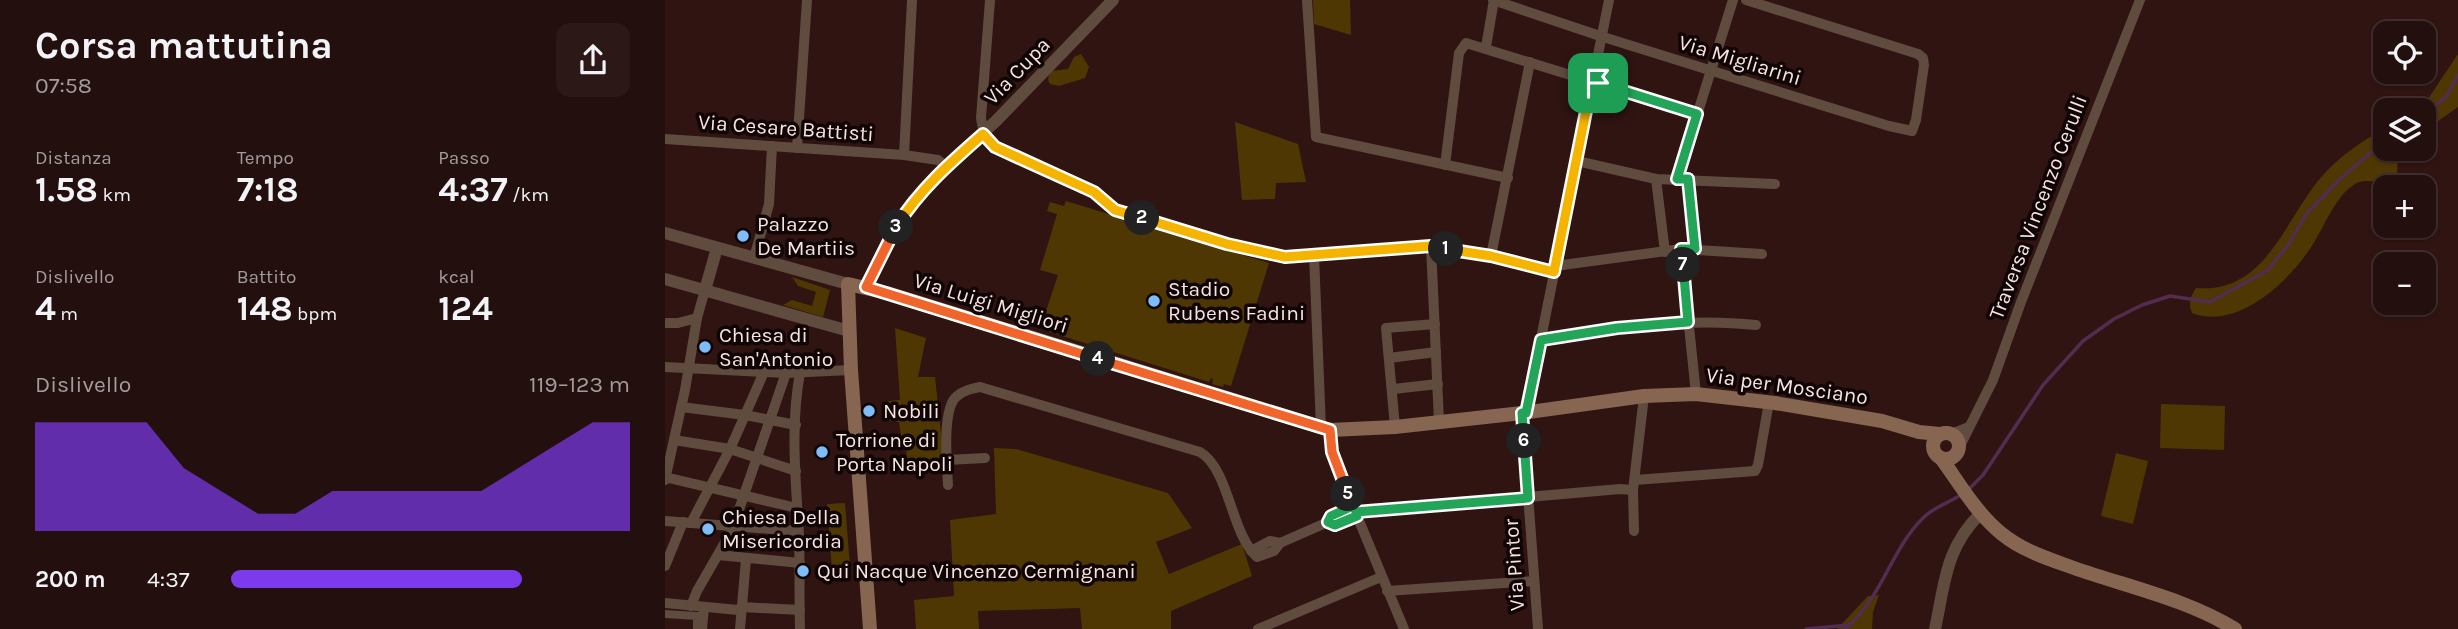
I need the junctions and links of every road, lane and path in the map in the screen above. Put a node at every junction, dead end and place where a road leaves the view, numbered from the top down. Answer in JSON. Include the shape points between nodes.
{"nodes":[{"id":1,"x":807,"y":0,"type":"edge"},
{"id":2,"x":912,"y":0,"type":"edge"},
{"id":3,"x":990,"y":0,"type":"edge"},
{"id":4,"x":1113,"y":0,"type":"edge"},
{"id":5,"x":1307,"y":0,"type":"edge"},
{"id":6,"x":1494,"y":0,"type":"edge"},
{"id":7,"x":1609,"y":0,"type":"edge"},
{"id":8,"x":1733,"y":0,"type":"edge"},
{"id":9,"x":1746,"y":0,"type":"edge"},
{"id":10,"x":2140,"y":0,"type":"edge"},
{"id":11,"x":1600,"y":36,"type":"junction"},
{"id":12,"x":1486,"y":47,"type":"junction"},
{"id":13,"x":1530,"y":62,"type":"junction"},
{"id":14,"x":1711,"y":71,"type":"junction"},
{"id":15,"x":1592,"y":81,"type":"junction"},
{"id":16,"x":1697,"y":114,"type":"junction"},
{"id":17,"x":983,"y":134,"type":"junction"},
{"id":18,"x":665,"y":139,"type":"edge"},
{"id":19,"x":772,"y":146,"type":"junction"},
{"id":20,"x":797,"y":148,"type":"junction"},
{"id":21,"x":904,"y":155,"type":"junction"},
{"id":22,"x":1577,"y":161,"type":"junction"},
{"id":23,"x":1445,"y":165,"type":"junction"},
{"id":24,"x":946,"y":166,"type":"junction"},
{"id":25,"x":1508,"y":178,"type":"junction"},
{"id":26,"x":1656,"y":179,"type":"junction"},
{"id":27,"x":1677,"y":179,"type":"junction"},
{"id":28,"x":1688,"y":179,"type":"junction"},
{"id":29,"x":1775,"y":184,"type":"dead end"},
{"id":30,"x":665,"y":233,"type":"edge"},
{"id":31,"x":1431,"y":246,"type":"junction"},
{"id":32,"x":717,"y":248,"type":"junction"},
{"id":33,"x":1681,"y":249,"type":"junction"},
{"id":34,"x":1695,"y":249,"type":"junction"},
{"id":35,"x":1665,"y":252,"type":"junction"},
{"id":36,"x":1762,"y":254,"type":"dead end"},
{"id":37,"x":1314,"y":255,"type":"junction"},
{"id":38,"x":1491,"y":256,"type":"junction"},
{"id":39,"x":754,"y":258,"type":"junction"},
{"id":40,"x":1555,"y":269,"type":"junction"},
{"id":41,"x":665,"y":279,"type":"edge"},
{"id":42,"x":848,"y":284,"type":"junction"},
{"id":43,"x":866,"y":287,"type":"junction"},
{"id":44,"x":705,"y":290,"type":"junction"},
{"id":45,"x":697,"y":318,"type":"junction"},
{"id":46,"x":1688,"y":322,"type":"junction"},
{"id":47,"x":665,"y":323,"type":"edge"},
{"id":48,"x":1435,"y":324,"type":"junction"},
{"id":49,"x":1756,"y":326,"type":"dead end"},
{"id":50,"x":849,"y":331,"type":"junction"},
{"id":51,"x":1541,"y":340,"type":"junction"},
{"id":52,"x":1436,"y":352,"type":"junction"},
{"id":53,"x":1389,"y":358,"type":"junction"},
{"id":54,"x":665,"y":367,"type":"edge"},
{"id":55,"x":689,"y":367,"type":"junction"},
{"id":56,"x":851,"y":370,"type":"junction"},
{"id":57,"x":764,"y":372,"type":"junction"},
{"id":58,"x":786,"y":373,"type":"junction"},
{"id":59,"x":800,"y":373,"type":"junction"},
{"id":60,"x":1438,"y":384,"type":"junction"},
{"id":61,"x":1393,"y":390,"type":"junction"},
{"id":62,"x":1696,"y":394,"type":"junction"},
{"id":63,"x":1644,"y":396,"type":"junction"},
{"id":64,"x":1769,"y":402,"type":"junction"},
{"id":65,"x":681,"y":407,"type":"junction"},
{"id":66,"x":1524,"y":413,"type":"junction"},
{"id":67,"x":745,"y":415,"type":"junction"},
{"id":68,"x":770,"y":420,"type":"junction"},
{"id":69,"x":1439,"y":422,"type":"junction"},
{"id":70,"x":796,"y":425,"type":"junction"},
{"id":71,"x":1395,"y":427,"type":"junction"},
{"id":72,"x":1969,"y":427,"type":"junction"},
{"id":73,"x":1325,"y":429,"type":"junction"},
{"id":74,"x":1919,"y":432,"type":"junction"},
{"id":75,"x":1946,"y":434,"type":"junction"},
{"id":76,"x":674,"y":440,"type":"junction"},
{"id":77,"x":730,"y":449,"type":"junction"},
{"id":78,"x":1959,"y":450,"type":"junction"},
{"id":79,"x":1937,"y":453,"type":"junction"},
{"id":80,"x":756,"y":458,"type":"junction"},
{"id":81,"x":985,"y":458,"type":"dead end"},
{"id":82,"x":947,"y":460,"type":"junction"},
{"id":83,"x":796,"y":471,"type":"junction"},
{"id":84,"x":665,"y":478,"type":"edge"},
{"id":85,"x":1957,"y":484,"type":"junction"},
{"id":86,"x":948,"y":485,"type":"dead end"},
{"id":87,"x":1634,"y":485,"type":"junction"},
{"id":88,"x":710,"y":487,"type":"junction"},
{"id":89,"x":742,"y":495,"type":"junction"},
{"id":90,"x":1528,"y":498,"type":"junction"},
{"id":91,"x":797,"y":508,"type":"junction"},
{"id":92,"x":1356,"y":511,"type":"junction"},
{"id":93,"x":1981,"y":513,"type":"junction"},
{"id":94,"x":665,"y":521,"type":"edge"},
{"id":95,"x":687,"y":522,"type":"junction"},
{"id":96,"x":733,"y":526,"type":"junction"},
{"id":97,"x":799,"y":531,"type":"junction"},
{"id":98,"x":1634,"y":531,"type":"dead end"},
{"id":99,"x":718,"y":555,"type":"junction"},
{"id":100,"x":746,"y":559,"type":"junction"},
{"id":101,"x":800,"y":563,"type":"junction"},
{"id":102,"x":665,"y":566,"type":"edge"},
{"id":103,"x":1381,"y":578,"type":"junction"},
{"id":104,"x":1534,"y":581,"type":"junction"},
{"id":105,"x":1387,"y":592,"type":"junction"},
{"id":106,"x":665,"y":603,"type":"edge"},
{"id":107,"x":691,"y":606,"type":"junction"},
{"id":108,"x":704,"y":607,"type":"junction"},
{"id":109,"x":742,"y":607,"type":"junction"},
{"id":110,"x":800,"y":610,"type":"junction"},
{"id":111,"x":665,"y":614,"type":"edge"},
{"id":112,"x":700,"y":629,"type":"edge"},
{"id":113,"x":740,"y":629,"type":"edge"},
{"id":114,"x":800,"y":629,"type":"edge"},
{"id":115,"x":870,"y":629,"type":"edge"},
{"id":116,"x":1258,"y":629,"type":"edge"},
{"id":117,"x":1404,"y":629,"type":"edge"},
{"id":118,"x":1538,"y":629,"type":"edge"},
{"id":119,"x":1935,"y":629,"type":"edge"},
{"id":120,"x":2235,"y":629,"type":"edge"}],
"edges":[{"from":1,"to":20,"type":"street"},
{"from":2,"to":21,"type":"street"},
{"from":3,"to":17,"type":"street"},
{"from":4,"to":17,"type":"street","name":"Via Cupa"},
{"from":5,"to":23,"type":"street","via":[[1316,137]]},
{"from":6,"to":11,"type":"street","name":"Via Migliarini"},
{"from":6,"to":12,"type":"street"},
{"from":7,"to":11,"type":"street","name":"Via Pintor"},
{"from":8,"to":14,"type":"street"},
{"from":9,"to":14,"type":"street","name":"Via Migliarini","via":[[1923,58],[1912,131]]},
{"from":10,"to":72,"type":"street","name":"Traversa Vincenzo Cerulli","via":[[1993,380]]},
{"from":11,"to":14,"type":"street","name":"Via Migliarini"},
{"from":11,"to":15,"type":"street","name":"Via Pintor"},
{"from":12,"to":13,"type":"street"},
{"from":12,"to":23,"type":"street","via":[[1466,43],[1459,53]]},
{"from":13,"to":15,"type":"street"},
{"from":13,"to":25,"type":"street"},
{"from":14,"to":16,"type":"street"},
{"from":15,"to":16,"type":"street"},
{"from":15,"to":22,"type":"street","name":"Via Pintor"},
{"from":16,"to":27,"type":"street"},
{"from":17,"to":24,"type":"street","name":"Via Cupa"},
{"from":17,"to":37,"type":"street","via":[[995,147],[1094,192],[1115,210],[1258,252],[1285,257]]},
{"from":18,"to":19,"type":"street","name":"Via Cesare Battisti"},
{"from":19,"to":20,"type":"street","name":"Via Cesare Battisti"},
{"from":19,"to":39,"type":"street","via":[[769,204]]},
{"from":20,"to":21,"type":"street","name":"Via Cesare Battisti"},
{"from":21,"to":24,"type":"street","name":"Via Cesare Battisti","via":[[938,160]]},
{"from":22,"to":26,"type":"street"},
{"from":22,"to":40,"type":"street","name":"Via Pintor"},
{"from":23,"to":25,"type":"street"},
{"from":24,"to":43,"type":"street","name":"Via Cupa","via":[[905,214]]},
{"from":25,"to":38,"type":"street"},
{"from":26,"to":27,"type":"street"},
{"from":26,"to":35,"type":"street"},
{"from":27,"to":28,"type":"street"},
{"from":28,"to":29,"type":"street"},
{"from":28,"to":34,"type":"street"},
{"from":30,"to":32,"type":"street"},
{"from":31,"to":37,"type":"street"},
{"from":31,"to":38,"type":"street"},
{"from":31,"to":48,"type":"street"},
{"from":32,"to":39,"type":"street"},
{"from":32,"to":44,"type":"street"},
{"from":33,"to":34,"type":"street"},
{"from":33,"to":35,"type":"street"},
{"from":33,"to":46,"type":"street"},
{"from":34,"to":36,"type":"street"},
{"from":35,"to":40,"type":"street"},
{"from":37,"to":73,"type":"street"},
{"from":38,"to":40,"type":"street"},
{"from":39,"to":42,"type":"street"},
{"from":40,"to":51,"type":"street","name":"Via Pintor"},
{"from":41,"to":44,"type":"street"},
{"from":42,"to":43,"type":"main road","name":"Via Luigi Migliori"},
{"from":42,"to":50,"type":"main road"},
{"from":43,"to":73,"type":"main road","name":"Via Luigi Migliori"},
{"from":44,"to":45,"type":"street"},
{"from":44,"to":50,"type":"street"},
{"from":45,"to":47,"type":"street"},
{"from":45,"to":55,"type":"street"},
{"from":46,"to":49,"type":"street"},
{"from":46,"to":51,"type":"street"},
{"from":46,"to":62,"type":"street"},
{"from":48,"to":52,"type":"street"},
{"from":48,"to":53,"type":"street","via":[[1386,328]]},
{"from":50,"to":56,"type":"main road"},
{"from":51,"to":66,"type":"street","name":"Via Pintor"},
{"from":52,"to":53,"type":"street"},
{"from":52,"to":60,"type":"street"},
{"from":53,"to":61,"type":"street"},
{"from":54,"to":55,"type":"street"},
{"from":55,"to":57,"type":"street"},
{"from":55,"to":65,"type":"street"},
{"from":56,"to":59,"type":"street"},
{"from":56,"to":115,"type":"main road"},
{"from":57,"to":58,"type":"street"},
{"from":57,"to":67,"type":"street"},
{"from":58,"to":59,"type":"street"},
{"from":58,"to":68,"type":"street"},
{"from":59,"to":70,"type":"street"},
{"from":60,"to":61,"type":"street"},
{"from":60,"to":69,"type":"street"},
{"from":61,"to":71,"type":"street"},
{"from":62,"to":63,"type":"main road","name":"Via per Mosciano"},
{"from":62,"to":64,"type":"main road","name":"Via per Mosciano"},
{"from":63,"to":66,"type":"main road","name":"Via per Mosciano"},
{"from":63,"to":87,"type":"street"},
{"from":64,"to":74,"type":"main road","name":"Via per Mosciano","via":[[1882,421]]},
{"from":64,"to":87,"type":"street","via":[[1755,471]]},
{"from":65,"to":67,"type":"street"},
{"from":65,"to":76,"type":"street"},
{"from":66,"to":69,"type":"main road","name":"Via per Mosciano"},
{"from":66,"to":90,"type":"street","name":"Via Pintor"},
{"from":67,"to":68,"type":"street"},
{"from":67,"to":77,"type":"street"},
{"from":68,"to":70,"type":"street"},
{"from":68,"to":80,"type":"street"},
{"from":69,"to":71,"type":"main road","name":"Via per Mosciano"},
{"from":70,"to":83,"type":"street"},
{"from":71,"to":73,"type":"main road","name":"Via per Mosciano"},
{"from":72,"to":75,"type":"street"},
{"from":72,"to":78,"type":"street","name":"Traversa Vincenzo Cerulli"},
{"from":73,"to":92,"type":"street"},
{"from":74,"to":75,"type":"main road","name":"Via per Mosciano"},
{"from":74,"to":79,"type":"main road"},
{"from":75,"to":78,"type":"main road","via":[[1958,439]]},
{"from":75,"to":79,"type":"main road","via":[[1933,441]]},
{"from":76,"to":77,"type":"street"},
{"from":76,"to":84,"type":"street"},
{"from":77,"to":80,"type":"street"},
{"from":77,"to":88,"type":"street"},
{"from":78,"to":79,"type":"main road","via":[[1949,459]]},
{"from":78,"to":85,"type":"main road"},
{"from":79,"to":85,"type":"main road"},
{"from":80,"to":83,"type":"street"},
{"from":80,"to":89,"type":"street"},
{"from":81,"to":82,"type":"street"},
{"from":82,"to":86,"type":"street"},
{"from":82,"to":92,"type":"street","via":[[949,410],[955,398],[980,387],[1200,452],[1213,462],[1251,551],[1328,522],[1335,525]]},
{"from":83,"to":91,"type":"street"},
{"from":84,"to":88,"type":"street"},
{"from":85,"to":93,"type":"main road"},
{"from":87,"to":90,"type":"street"},
{"from":87,"to":98,"type":"street"},
{"from":88,"to":89,"type":"street"},
{"from":88,"to":95,"type":"street"},
{"from":89,"to":91,"type":"street"},
{"from":89,"to":96,"type":"street"},
{"from":90,"to":92,"type":"street"},
{"from":90,"to":104,"type":"street","name":"Via Pintor"},
{"from":91,"to":97,"type":"street"},
{"from":92,"to":103,"type":"street"},
{"from":93,"to":119,"type":"street","via":[[1954,546]]},
{"from":93,"to":120,"type":"main road","via":[[2002,534],[2036,555],[2188,606]]},
{"from":94,"to":95,"type":"street"},
{"from":95,"to":96,"type":"street"},
{"from":95,"to":102,"type":"street"},
{"from":96,"to":97,"type":"street"},
{"from":96,"to":99,"type":"street"},
{"from":97,"to":101,"type":"street"},
{"from":99,"to":100,"type":"street"},
{"from":99,"to":107,"type":"street"},
{"from":100,"to":101,"type":"street"},
{"from":100,"to":109,"type":"street"},
{"from":101,"to":110,"type":"street"},
{"from":103,"to":105,"type":"street"},
{"from":103,"to":116,"type":"street"},
{"from":104,"to":105,"type":"street"},
{"from":104,"to":118,"type":"street","name":"Via Pintor"},
{"from":105,"to":117,"type":"street"},
{"from":106,"to":107,"type":"street"},
{"from":107,"to":108,"type":"street"},
{"from":108,"to":109,"type":"street"},
{"from":108,"to":112,"type":"street"},
{"from":109,"to":110,"type":"street"},
{"from":109,"to":113,"type":"street"},
{"from":110,"to":114,"type":"street"},
{"from":111,"to":112,"type":"street","via":[[698,616]]}]}
